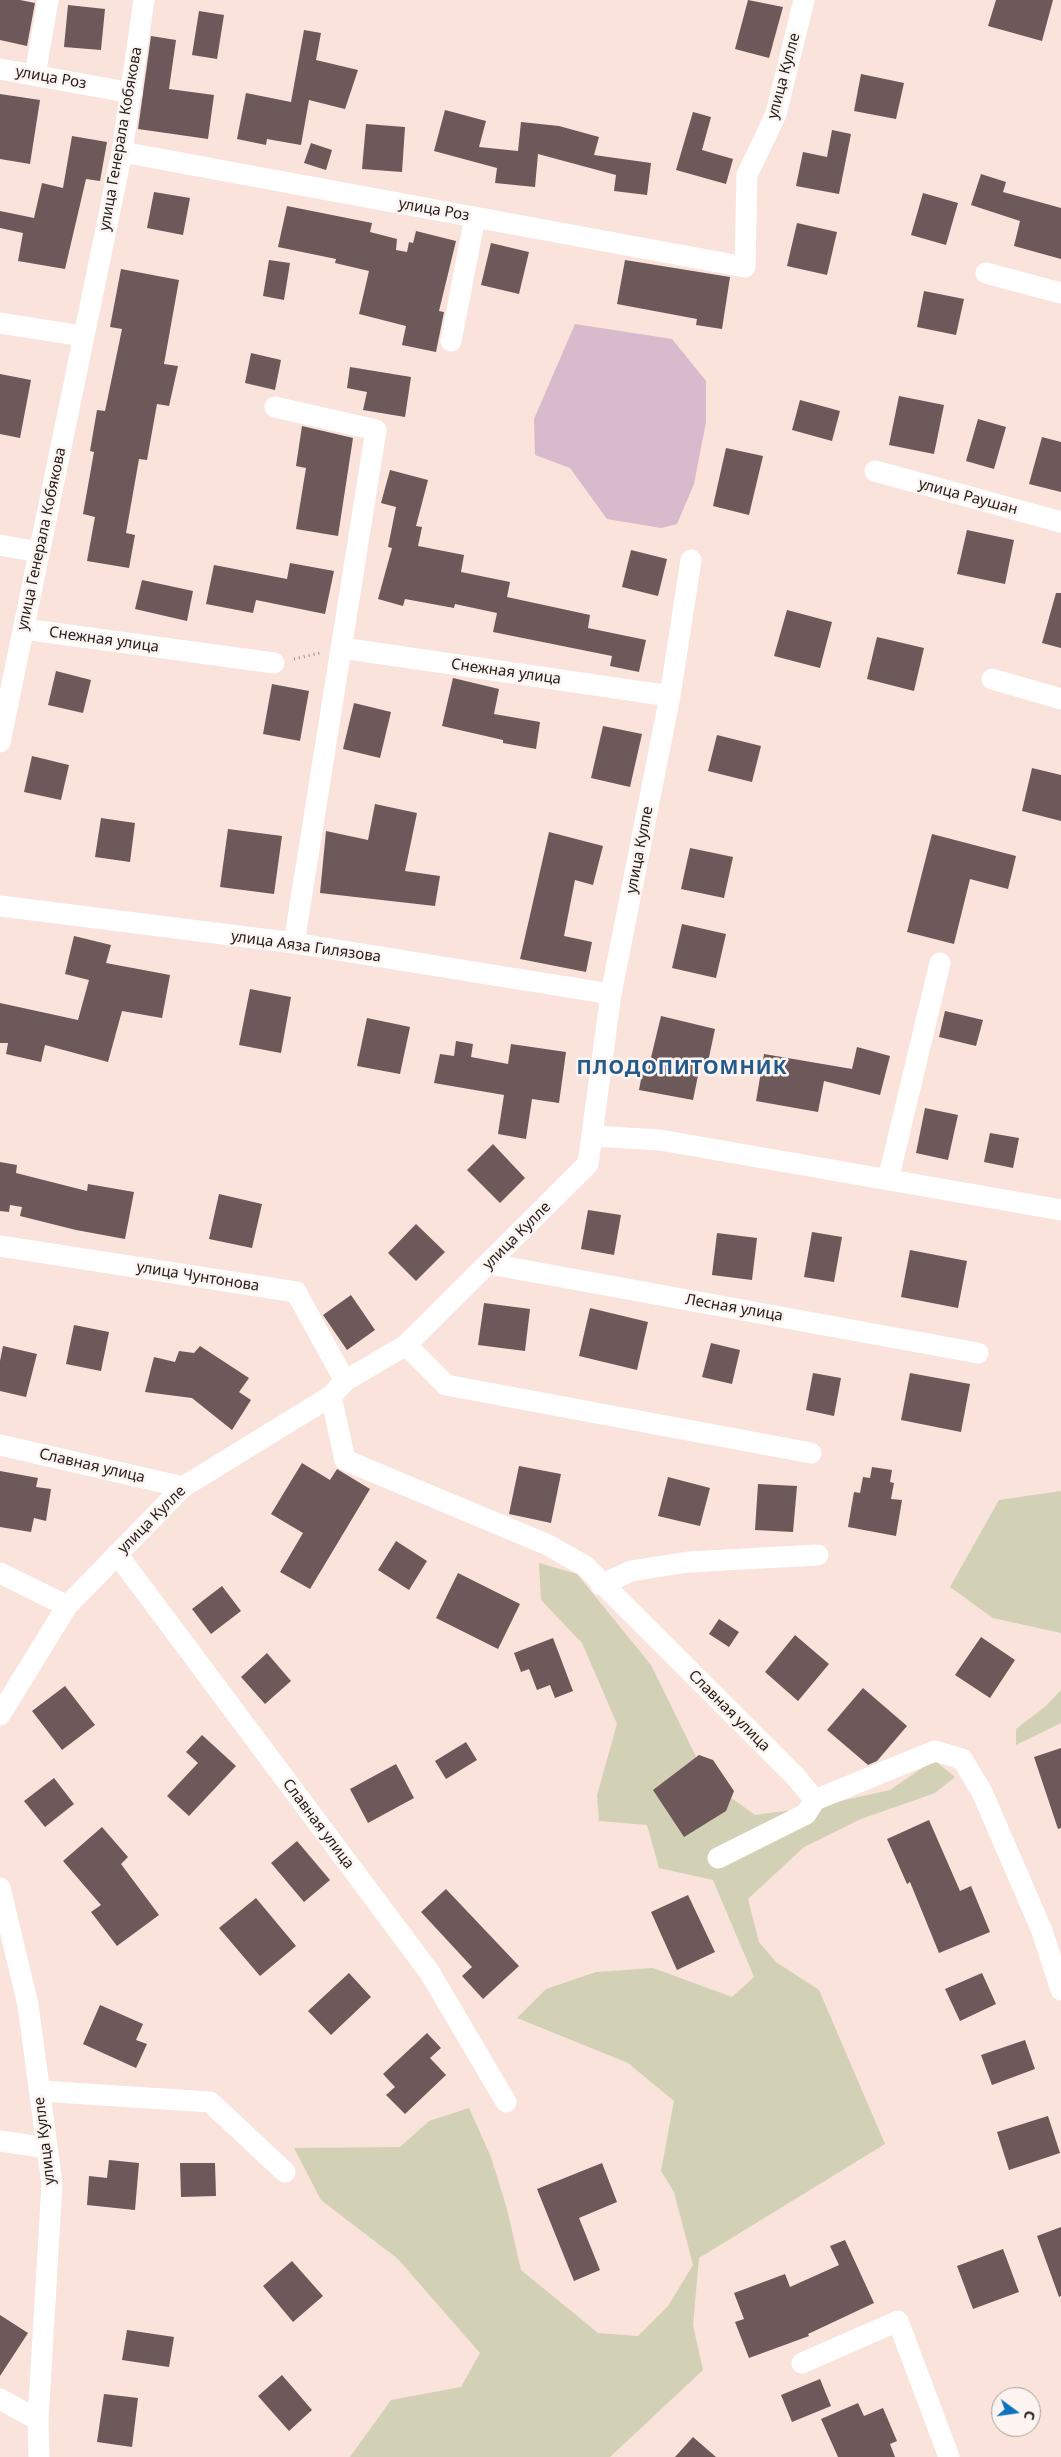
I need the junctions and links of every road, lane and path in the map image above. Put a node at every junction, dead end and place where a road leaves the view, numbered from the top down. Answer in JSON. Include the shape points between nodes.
{"nodes":[{"id":1,"x":48,"y":0,"type":"edge"},
{"id":2,"x":144,"y":0,"type":"edge"},
{"id":3,"x":804,"y":0,"type":"edge"},
{"id":4,"x":0,"y":69,"type":"edge"},
{"id":5,"x":35,"y":75,"type":"junction"},
{"id":6,"x":132,"y":92,"type":"junction"},
{"id":7,"x":122,"y":152,"type":"junction"},
{"id":8,"x":475,"y":217,"type":"junction"},
{"id":9,"x":745,"y":267,"type":"joint"},
{"id":10,"x":986,"y":273,"type":"dead end"},
{"id":11,"x":1061,"y":293,"type":"edge"},
{"id":12,"x":0,"y":323,"type":"edge"},
{"id":13,"x":83,"y":336,"type":"junction"},
{"id":14,"x":451,"y":341,"type":"dead end"},
{"id":15,"x":275,"y":407,"type":"dead end"},
{"id":16,"x":875,"y":471,"type":"dead end"},
{"id":17,"x":1061,"y":522,"type":"edge"},
{"id":18,"x":0,"y":545,"type":"edge"},
{"id":19,"x":39,"y":552,"type":"junction"},
{"id":20,"x":691,"y":560,"type":"dead end"},
{"id":21,"x":24,"y":629,"type":"junction"},
{"id":22,"x":342,"y":648,"type":"junction"},
{"id":23,"x":274,"y":664,"type":"joint"},
{"id":24,"x":992,"y":679,"type":"dead end"},
{"id":25,"x":670,"y":696,"type":"junction"},
{"id":26,"x":1061,"y":699,"type":"edge"},
{"id":27,"x":0,"y":742,"type":"edge"},
{"id":28,"x":0,"y":906,"type":"edge"},
{"id":29,"x":294,"y":944,"type":"junction"},
{"id":30,"x":940,"y":963,"type":"dead end"},
{"id":31,"x":611,"y":994,"type":"junction"},
{"id":32,"x":593,"y":1136,"type":"junction"},
{"id":33,"x":888,"y":1180,"type":"junction"},
{"id":34,"x":1061,"y":1210,"type":"edge"},
{"id":35,"x":0,"y":1246,"type":"edge"},
{"id":36,"x":490,"y":1264,"type":"junction"},
{"id":37,"x":406,"y":1345,"type":"junction"},
{"id":38,"x":978,"y":1353,"type":"dead end"},
{"id":39,"x":338,"y":1389,"type":"junction"},
{"id":40,"x":0,"y":1445,"type":"edge"},
{"id":41,"x":811,"y":1453,"type":"dead end"},
{"id":42,"x":183,"y":1486,"type":"junction"},
{"id":43,"x":117,"y":1554,"type":"junction"},
{"id":44,"x":818,"y":1555,"type":"dead end"},
{"id":45,"x":0,"y":1573,"type":"edge"},
{"id":46,"x":602,"y":1585,"type":"junction"},
{"id":47,"x":67,"y":1606,"type":"junction"},
{"id":48,"x":0,"y":1714,"type":"edge"},
{"id":49,"x":815,"y":1800,"type":"junction"},
{"id":50,"x":718,"y":1858,"type":"dead end"},
{"id":51,"x":0,"y":1888,"type":"edge"},
{"id":52,"x":1061,"y":1990,"type":"edge"},
{"id":53,"x":40,"y":2091,"type":"junction"},
{"id":54,"x":506,"y":2102,"type":"dead end"},
{"id":55,"x":0,"y":2141,"type":"edge"},
{"id":56,"x":48,"y":2148,"type":"junction"},
{"id":57,"x":285,"y":2172,"type":"dead end"},
{"id":58,"x":802,"y":2362,"type":"dead end"},
{"id":59,"x":0,"y":2399,"type":"edge"},
{"id":60,"x":38,"y":2420,"type":"junction"},
{"id":61,"x":39,"y":2457,"type":"edge"},
{"id":62,"x":950,"y":2457,"type":"edge"}],
"edges":[{"from":1,"to":5,"type":"street"},
{"from":2,"to":6,"type":"street","name":"улица Генерала Кобякова"},
{"from":3,"to":9,"type":"street","name":"улица Кулле","via":[[776,114],[747,175]]},
{"from":4,"to":5,"type":"street","name":"улица Роз"},
{"from":5,"to":6,"type":"street","name":"улица Роз"},
{"from":6,"to":7,"type":"street","name":"улица Генерала Кобякова"},
{"from":7,"to":8,"type":"street","name":"улица Роз"},
{"from":7,"to":13,"type":"street","name":"улица Генерала Кобякова"},
{"from":8,"to":9,"type":"street","name":"улица Роз"},
{"from":8,"to":14,"type":"street"},
{"from":10,"to":11,"type":"street"},
{"from":12,"to":13,"type":"street"},
{"from":13,"to":19,"type":"street","name":"улица Генерала Кобякова"},
{"from":15,"to":22,"type":"street","via":[[376,430]]},
{"from":16,"to":17,"type":"street","name":"улица Раушан"},
{"from":18,"to":19,"type":"street"},
{"from":19,"to":21,"type":"street","name":"улица Генерала Кобякова"},
{"from":20,"to":25,"type":"street","name":"улица Кулле"},
{"from":21,"to":23,"type":"street","name":"Снежная улица"},
{"from":21,"to":27,"type":"street","name":"улица Генерала Кобякова"},
{"from":22,"to":23,"type":"path"},
{"from":22,"to":25,"type":"street","name":"Снежная улица"},
{"from":22,"to":29,"type":"street"},
{"from":24,"to":26,"type":"street"},
{"from":25,"to":31,"type":"street","name":"улица Кулле"},
{"from":28,"to":29,"type":"street","name":"улица Аяза Гилязова"},
{"from":29,"to":31,"type":"street","name":"улица Аяза Гилязова"},
{"from":30,"to":33,"type":"street"},
{"from":31,"to":32,"type":"street","name":"улица Кулле"},
{"from":32,"to":33,"type":"street","via":[[660,1140]]},
{"from":32,"to":36,"type":"street","name":"улица Кулле","via":[[588,1164]]},
{"from":33,"to":34,"type":"street"},
{"from":35,"to":39,"type":"street","name":"улица Чунтонова","via":[[296,1292]]},
{"from":36,"to":37,"type":"street","name":"улица Кулле"},
{"from":36,"to":38,"type":"street","name":"Лесная улица"},
{"from":37,"to":39,"type":"street","name":"улица Кулле"},
{"from":37,"to":41,"type":"street","via":[[446,1385]]},
{"from":39,"to":42,"type":"street","name":"улица Кулле"},
{"from":39,"to":46,"type":"street","name":"Славная улица","via":[[345,1460],[548,1545],[585,1566]]},
{"from":40,"to":42,"type":"street","name":"Славная улица"},
{"from":42,"to":43,"type":"street","name":"улица Кулле"},
{"from":43,"to":47,"type":"street","name":"улица Кулле"},
{"from":43,"to":54,"type":"street","name":"Славная улица","via":[[430,1973]]},
{"from":44,"to":46,"type":"street","via":[[688,1562],[630,1571]]},
{"from":45,"to":47,"type":"street"},
{"from":46,"to":49,"type":"street","name":"Славная улица"},
{"from":47,"to":48,"type":"street","name":"улица Кулле"},
{"from":49,"to":50,"type":"street","via":[[806,1814]]},
{"from":49,"to":52,"type":"street","via":[[935,1751],[962,1759],[982,1792],[1035,1914]]},
{"from":51,"to":53,"type":"street","name":"улица Кулле","via":[[28,2005]]},
{"from":53,"to":56,"type":"street","name":"улица Кулле"},
{"from":53,"to":57,"type":"street","via":[[210,2102]]},
{"from":55,"to":56,"type":"street"},
{"from":56,"to":60,"type":"street","name":"улица Кулле","via":[[52,2184]]},
{"from":58,"to":62,"type":"street","via":[[898,2321]]},
{"from":59,"to":60,"type":"street"},
{"from":60,"to":61,"type":"street","name":"улица Кулле"}]}
